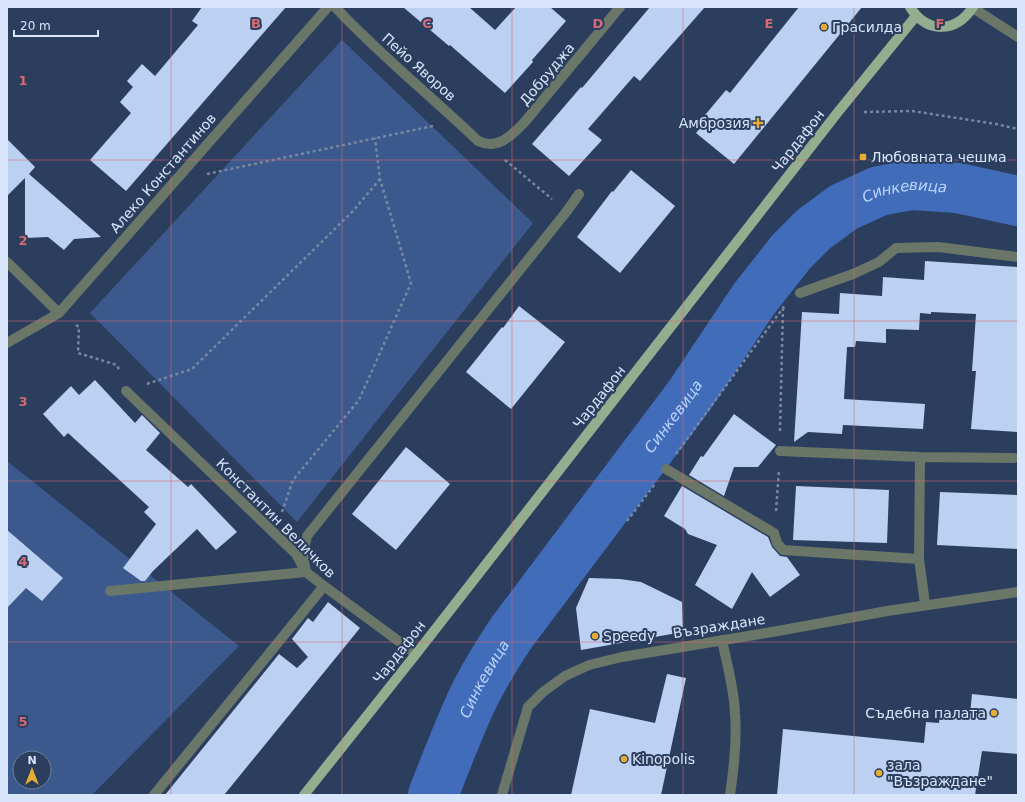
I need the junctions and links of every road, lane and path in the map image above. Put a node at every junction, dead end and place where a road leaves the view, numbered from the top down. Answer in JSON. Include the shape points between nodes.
{"nodes":[{"id":1,"x":328,"y":7,"type":"edge"},
{"id":2,"x":335,"y":7,"type":"edge"},
{"id":3,"x":620,"y":7,"type":"edge"},
{"id":4,"x":910,"y":7,"type":"edge"},
{"id":5,"x":973,"y":7,"type":"edge"},
{"id":6,"x":916,"y":16,"type":"junction"},
{"id":7,"x":1018,"y":37,"type":"edge"},
{"id":8,"x":838,"y":112,"type":"junction"},
{"id":9,"x":457,"y":121,"type":"junction"},
{"id":10,"x":1018,"y":129,"type":"edge"},
{"id":11,"x":375,"y":138,"type":"junction"},
{"id":12,"x":486,"y":144,"type":"junction"},
{"id":13,"x":380,"y":179,"type":"junction"},
{"id":14,"x":175,"y":181,"type":"junction"},
{"id":15,"x":579,"y":194,"type":"dead end"},
{"id":16,"x":567,"y":211,"type":"junction"},
{"id":17,"x":1018,"y":257,"type":"edge"},
{"id":18,"x":7,"y":262,"type":"edge"},
{"id":19,"x":800,"y":293,"type":"joint"},
{"id":20,"x":783,"y":308,"type":"junction"},
{"id":21,"x":59,"y":313,"type":"junction"},
{"id":22,"x":7,"y":343,"type":"edge"},
{"id":23,"x":126,"y":391,"type":"junction"},
{"id":24,"x":780,"y":450,"type":"junction"},
{"id":25,"x":920,"y":457,"type":"junction"},
{"id":26,"x":1014,"y":458,"type":"dead end"},
{"id":27,"x":666,"y":469,"type":"junction"},
{"id":28,"x":627,"y":521,"type":"dead end"},
{"id":29,"x":274,"y":533,"type":"junction"},
{"id":30,"x":774,"y":533,"type":"junction"},
{"id":31,"x":919,"y":559,"type":"junction"},
{"id":32,"x":306,"y":572,"type":"junction"},
{"id":33,"x":324,"y":586,"type":"junction"},
{"id":34,"x":110,"y":591,"type":"dead end"},
{"id":35,"x":1018,"y":592,"type":"edge"},
{"id":36,"x":925,"y":604,"type":"junction"},
{"id":37,"x":722,"y":640,"type":"junction"},
{"id":38,"x":416,"y":654,"type":"junction"},
{"id":39,"x":154,"y":795,"type":"edge"},
{"id":40,"x":304,"y":795,"type":"edge"},
{"id":41,"x":502,"y":795,"type":"edge"},
{"id":42,"x":730,"y":795,"type":"edge"}],
"edges":[{"from":1,"to":14,"type":"street","name":"Алеко Константинов"},
{"from":2,"to":9,"type":"street","name":"Пейо Яворов","via":[[360,34]]},
{"from":3,"to":12,"type":"street","name":"Добруджа","via":[[523,124],[512,135],[497,144]]},
{"from":4,"to":6,"type":"main road"},
{"from":5,"to":6,"type":"main road","via":[[962,20],[946,27],[925,23]]},
{"from":5,"to":7,"type":"street"},
{"from":6,"to":8,"type":"main road","name":"Чардафон"},
{"from":8,"to":10,"type":"path","via":[[912,111]]},
{"from":8,"to":38,"type":"main road","name":"Чардафон"},
{"from":9,"to":11,"type":"path"},
{"from":9,"to":12,"type":"street","name":"Пейо Яворов","via":[[478,141]]},
{"from":11,"to":13,"type":"path"},
{"from":11,"to":14,"type":"path"},
{"from":12,"to":16,"type":"path"},
{"from":13,"to":23,"type":"path","via":[[353,211],[192,369]]},
{"from":13,"to":29,"type":"path","via":[[411,283],[359,400],[293,480]]},
{"from":14,"to":21,"type":"street","name":"Алеко Константинов"},
{"from":15,"to":16,"type":"street"},
{"from":16,"to":32,"type":"street","via":[[307,536],[303,554]]},
{"from":17,"to":19,"type":"street","via":[[938,247],[896,248],[879,262]]},
{"from":18,"to":21,"type":"street"},
{"from":19,"to":20,"type":"path"},
{"from":20,"to":24,"type":"path"},
{"from":20,"to":27,"type":"path"},
{"from":21,"to":22,"type":"street","name":"Алеко Константинов"},
{"from":21,"to":23,"type":"path","via":[[79,327],[78,353],[117,365]]},
{"from":23,"to":29,"type":"street","name":"Константин Величков"},
{"from":24,"to":25,"type":"street"},
{"from":24,"to":30,"type":"path"},
{"from":25,"to":26,"type":"street"},
{"from":25,"to":31,"type":"street"},
{"from":27,"to":28,"type":"path"},
{"from":27,"to":30,"type":"street"},
{"from":29,"to":32,"type":"street","name":"Константин Величков","via":[[296,554]]},
{"from":30,"to":31,"type":"street","via":[[777,544],[783,550]]},
{"from":31,"to":36,"type":"street"},
{"from":32,"to":33,"type":"street","name":"Константин Величков"},
{"from":32,"to":34,"type":"street"},
{"from":33,"to":38,"type":"street","name":"Константин Величков"},
{"from":33,"to":39,"type":"street"},
{"from":35,"to":36,"type":"street","name":"Възраждане"},
{"from":36,"to":37,"type":"street","name":"Възраждане"},
{"from":37,"to":41,"type":"street","name":"Възраждане","via":[[622,656],[589,665],[565,676],[543,692],[528,708]]},
{"from":37,"to":42,"type":"street","via":[[735,713]]},
{"from":38,"to":40,"type":"main road","name":"Чардафон"}]}
